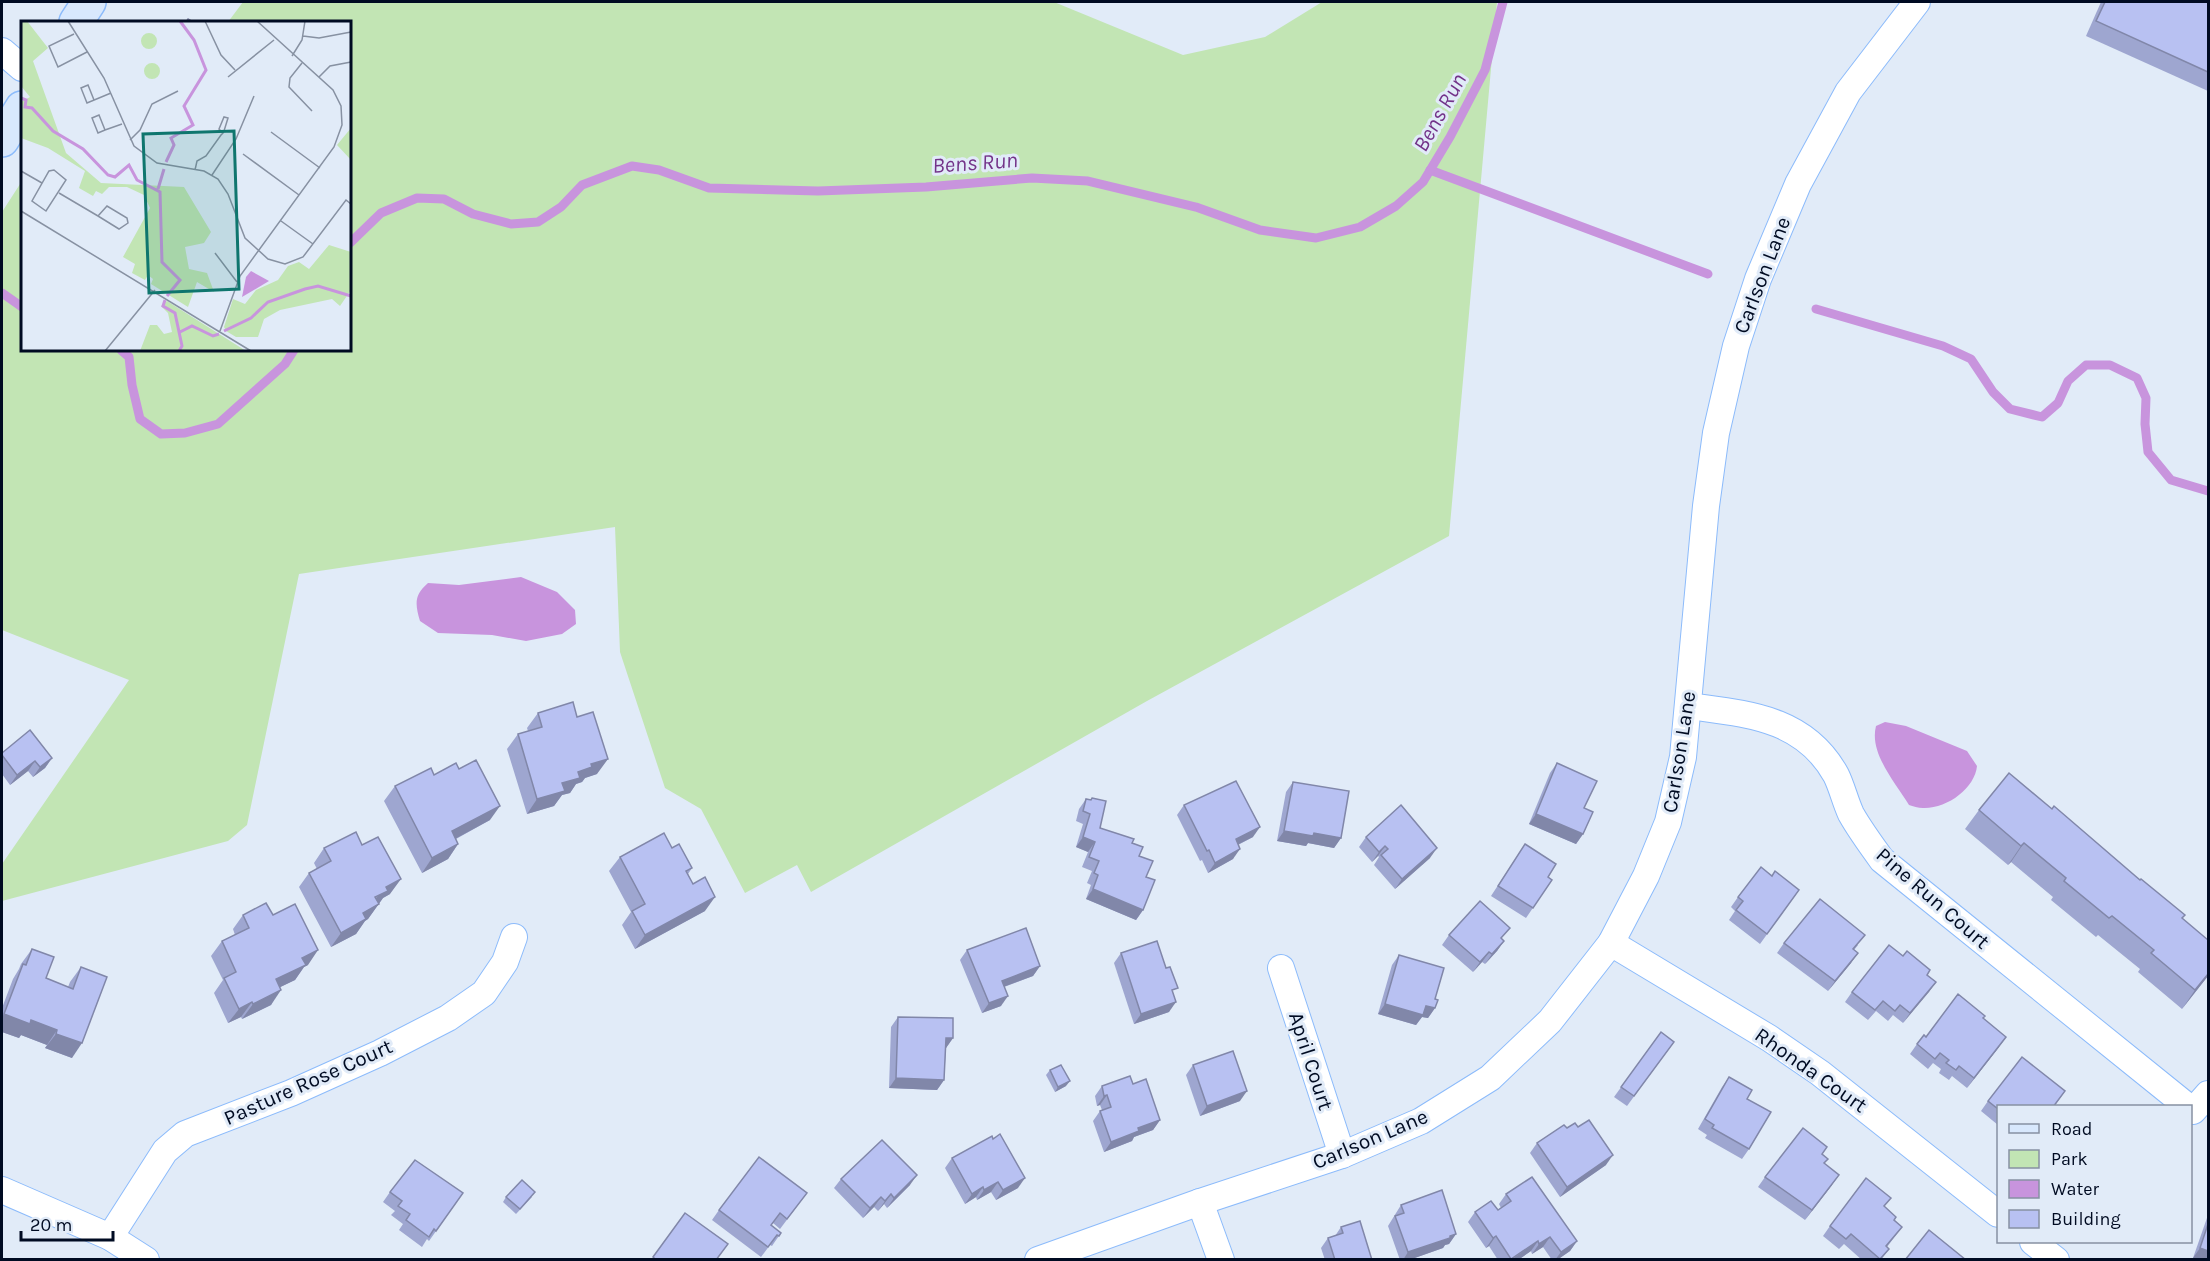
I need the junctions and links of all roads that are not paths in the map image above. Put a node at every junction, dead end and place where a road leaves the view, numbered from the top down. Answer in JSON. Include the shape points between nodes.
{"nodes":[{"id":1,"x":89,"y":2,"type":"edge"},
{"id":2,"x":1917,"y":2,"type":"edge"},
{"id":3,"x":77,"y":21,"type":"edge"},
{"id":4,"x":2,"y":51,"type":"edge"},
{"id":5,"x":21,"y":67,"type":"edge"},
{"id":6,"x":21,"y":110,"type":"edge"},
{"id":7,"x":2,"y":140,"type":"edge"},
{"id":8,"x":1689,"y":706,"type":"junction"},
{"id":9,"x":514,"y":937,"type":"dead end"},
{"id":10,"x":1611,"y":943,"type":"junction"},
{"id":11,"x":1281,"y":968,"type":"dead end"},
{"id":12,"x":2198,"y":1108,"type":"edge"},
{"id":13,"x":1342,"y":1155,"type":"junction"},
{"id":14,"x":2,"y":1190,"type":"edge"},
{"id":15,"x":1200,"y":1202,"type":"junction"},
{"id":16,"x":1997,"y":1213,"type":"edge"},
{"id":17,"x":110,"y":1237,"type":"junction"},
{"id":18,"x":2034,"y":1243,"type":"edge"},
{"id":19,"x":147,"y":1260,"type":"edge"},
{"id":20,"x":1038,"y":1260,"type":"edge"},
{"id":21,"x":1221,"y":1260,"type":"edge"},
{"id":22,"x":2056,"y":1260,"type":"edge"}],
"edges":[{"from":1,"to":3,"type":"main road"},
{"from":2,"to":8,"type":"street","name":"Carlson Lane","via":[[1848,92],[1798,183],[1758,279],[1736,346],[1716,434],[1706,506]]},
{"from":4,"to":5,"type":"street"},
{"from":6,"to":7,"type":"main road"},
{"from":8,"to":10,"type":"street","name":"Carlson Lane","via":[[1683,757],[1668,822],[1646,876]]},
{"from":8,"to":12,"type":"street","name":"Pine Run Court","via":[[1757,716],[1804,738],[1835,775],[1851,814],[1882,860]]},
{"from":9,"to":17,"type":"street","name":"Pasture Rose Court","via":[[506,962],[484,993],[448,1018],[311,1084],[185,1134],[165,1151]]},
{"from":10,"to":13,"type":"street","name":"Carlson Lane","via":[[1550,1021],[1490,1078],[1421,1121]]},
{"from":10,"to":16,"type":"street","name":"Rhonda Court","via":[[1821,1072]]},
{"from":11,"to":13,"type":"street","name":"April Court"},
{"from":13,"to":15,"type":"street","name":"Carlson Lane"},
{"from":14,"to":17,"type":"street"},
{"from":15,"to":20,"type":"street","name":"Carlson Lane"},
{"from":15,"to":21,"type":"street"},
{"from":17,"to":19,"type":"street"},
{"from":18,"to":22,"type":"street"}]}
